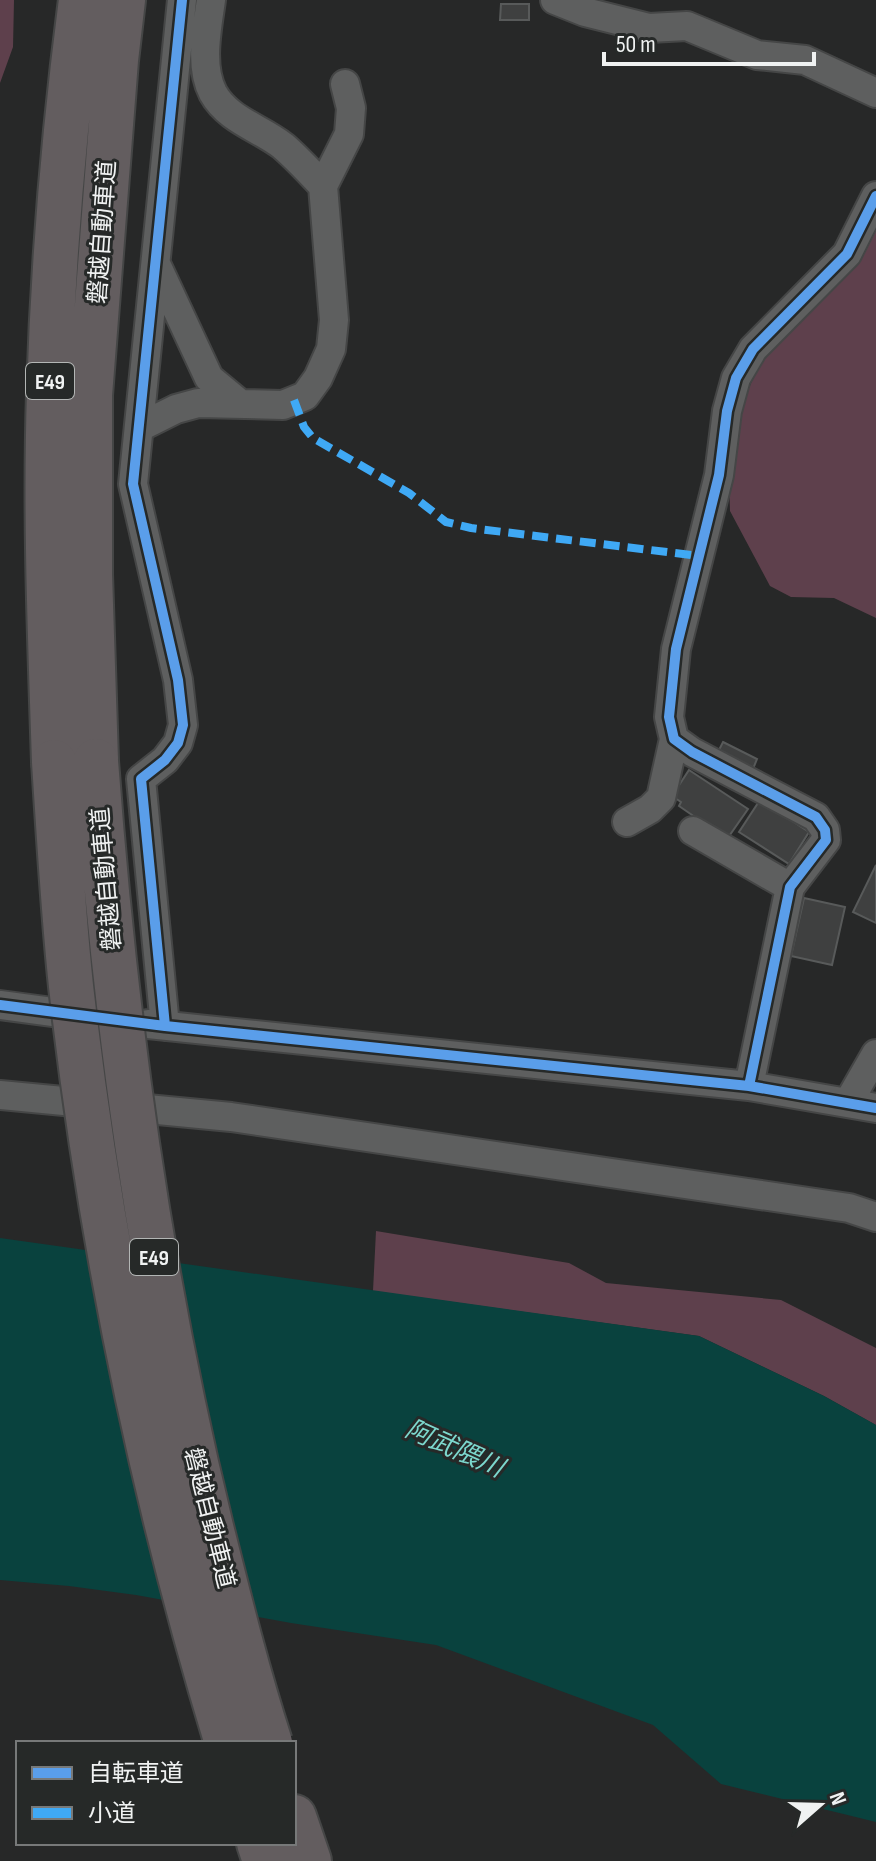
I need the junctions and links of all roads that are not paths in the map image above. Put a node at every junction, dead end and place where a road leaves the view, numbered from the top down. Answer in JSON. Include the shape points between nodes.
{"nodes":[{"id":1,"x":81,"y":0,"type":"edge"},
{"id":2,"x":123,"y":0,"type":"edge"},
{"id":3,"x":182,"y":0,"type":"edge"},
{"id":4,"x":211,"y":0,"type":"edge"},
{"id":5,"x":555,"y":0,"type":"edge"},
{"id":6,"x":345,"y":84,"type":"dead end"},
{"id":7,"x":876,"y":93,"type":"edge"},
{"id":8,"x":323,"y":186,"type":"junction"},
{"id":9,"x":876,"y":196,"type":"edge"},
{"id":10,"x":155,"y":263,"type":"junction"},
{"id":11,"x":238,"y":402,"type":"junction"},
{"id":12,"x":140,"y":427,"type":"junction"},
{"id":13,"x":674,"y":739,"type":"junction"},
{"id":14,"x":627,"y":822,"type":"dead end"},
{"id":15,"x":693,"y":831,"type":"dead end"},
{"id":16,"x":790,"y":887,"type":"junction"},
{"id":17,"x":0,"y":1005,"type":"edge"},
{"id":18,"x":165,"y":1026,"type":"junction"},
{"id":19,"x":876,"y":1054,"type":"edge"},
{"id":20,"x":749,"y":1086,"type":"junction"},
{"id":21,"x":0,"y":1095,"type":"edge"},
{"id":22,"x":862,"y":1104,"type":"edge"},
{"id":23,"x":876,"y":1217,"type":"edge"},
{"id":24,"x":226,"y":1741,"type":"edge"},
{"id":25,"x":269,"y":1741,"type":"edge"},
{"id":26,"x":296,"y":1823,"type":"edge"},
{"id":27,"x":309,"y":1861,"type":"edge"}],
"edges":[{"from":1,"to":24,"type":"highway","name":"磐越自動車道","number":"E49","bridge":true,"via":[[49,393],[54,762],[71,985],[107,1233],[154,1465]]},
{"from":2,"to":25,"type":"highway","name":"磐越自動車道","number":"E49","bridge":true,"via":[[90,395],[90,574],[105,880],[130,1102],[162,1303],[222,1570]]},
{"from":3,"to":10,"type":"street"},
{"from":4,"to":8,"type":"street","via":[[205,61],[212,91],[222,106],[281,144]]},
{"from":5,"to":7,"type":"street","via":[[649,28],[687,26],[757,55],[805,60]]},
{"from":6,"to":8,"type":"street","via":[[351,108],[349,134]]},
{"from":8,"to":11,"type":"street","via":[[334,320],[331,349],[305,396],[283,405]]},
{"from":9,"to":13,"type":"street","via":[[847,254],[753,349],[736,378],[719,475],[676,649],[669,717]]},
{"from":10,"to":11,"type":"street","via":[[209,378]]},
{"from":10,"to":12,"type":"street"},
{"from":11,"to":12,"type":"street","via":[[198,403]]},
{"from":12,"to":18,"type":"street","via":[[133,484],[175,666],[183,725],[172,752],[141,779]]},
{"from":13,"to":14,"type":"street","via":[[661,798]]},
{"from":13,"to":16,"type":"street","via":[[816,817],[826,840]]},
{"from":15,"to":16,"type":"street"},
{"from":16,"to":20,"type":"street"},
{"from":17,"to":18,"type":"street"},
{"from":18,"to":20,"type":"street"},
{"from":19,"to":22,"type":"street"},
{"from":20,"to":22,"type":"street"},
{"from":21,"to":23,"type":"street","via":[[247,1119],[849,1208]]},
{"from":26,"to":27,"type":"highway"}]}
